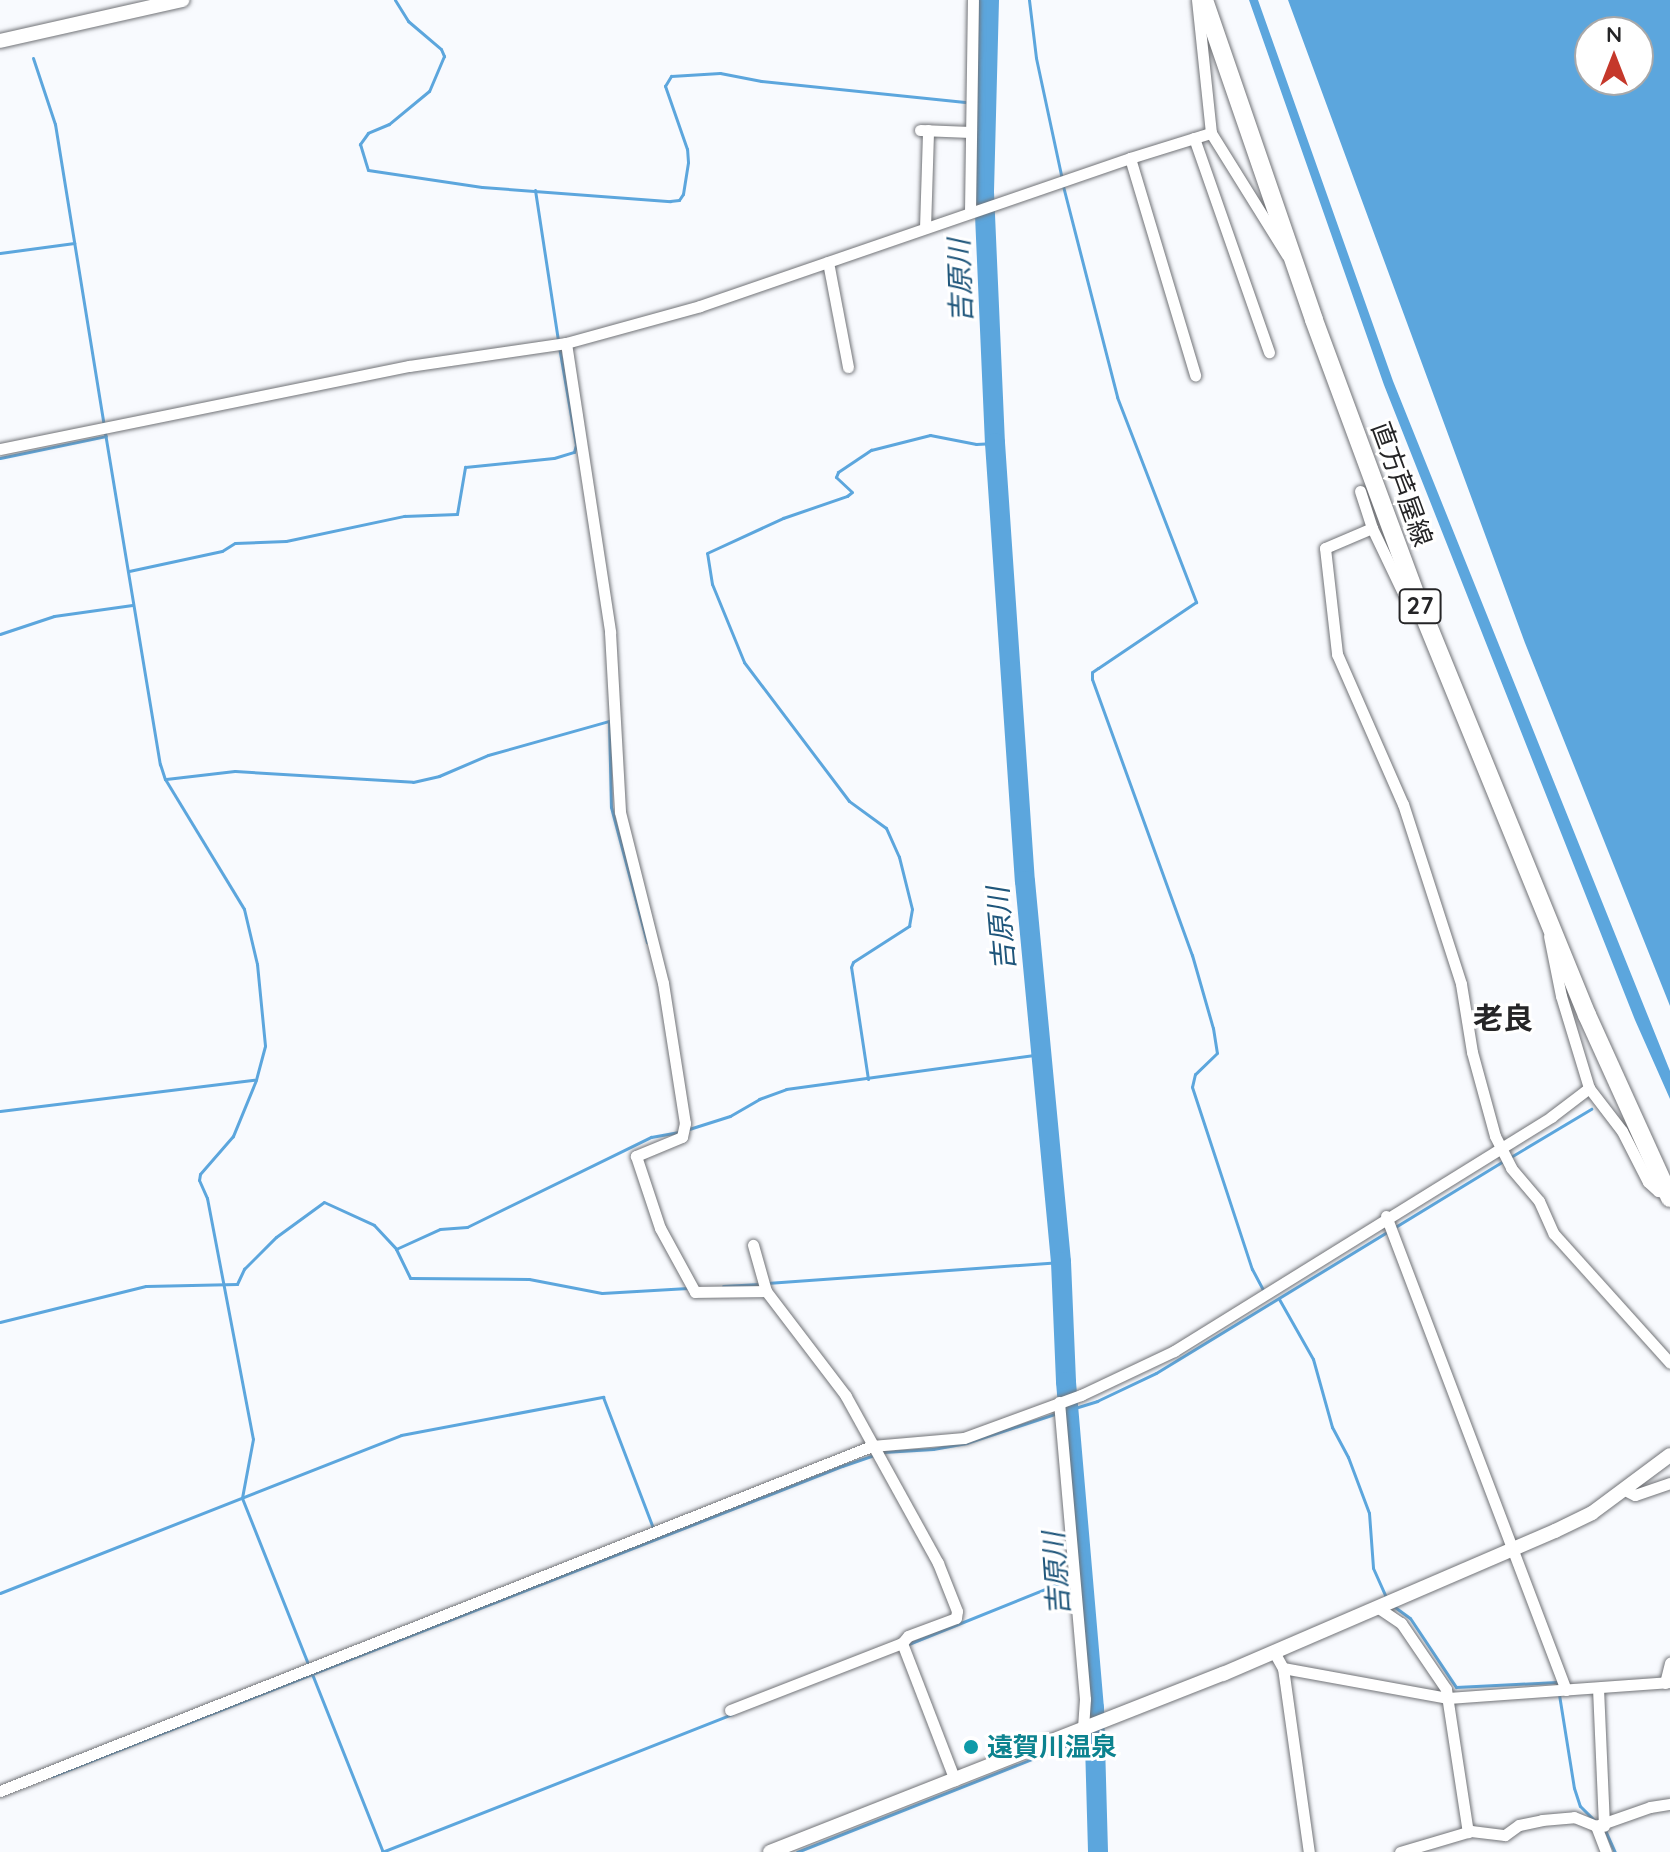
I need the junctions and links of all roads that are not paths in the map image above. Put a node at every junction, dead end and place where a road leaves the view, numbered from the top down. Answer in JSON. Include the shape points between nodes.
{"nodes":[{"id":1,"x":182,"y":0,"type":"edge"},
{"id":2,"x":973,"y":0,"type":"edge"},
{"id":3,"x":1197,"y":0,"type":"edge"},
{"id":4,"x":1204,"y":0,"type":"edge"},
{"id":5,"x":0,"y":41,"type":"edge"},
{"id":6,"x":971,"y":132,"type":"junction"},
{"id":7,"x":1211,"y":133,"type":"junction"},
{"id":8,"x":1194,"y":138,"type":"junction"},
{"id":9,"x":1130,"y":158,"type":"junction"},
{"id":10,"x":970,"y":212,"type":"junction"},
{"id":11,"x":925,"y":228,"type":"junction"},
{"id":12,"x":1292,"y":257,"type":"junction"},
{"id":13,"x":828,"y":262,"type":"junction"},
{"id":14,"x":566,"y":343,"type":"junction"},
{"id":15,"x":1269,"y":352,"type":"dead end"},
{"id":16,"x":848,"y":367,"type":"dead end"},
{"id":17,"x":1195,"y":375,"type":"dead end"},
{"id":18,"x":0,"y":449,"type":"edge"},
{"id":19,"x":1360,"y":491,"type":"dead end"},
{"id":20,"x":1372,"y":528,"type":"junction"},
{"id":21,"x":1416,"y":596,"type":"junction"},
{"id":22,"x":1550,"y":928,"type":"junction"},
{"id":23,"x":1589,"y":1088,"type":"junction"},
{"id":24,"x":1500,"y":1149,"type":"junction"},
{"id":25,"x":1668,"y":1195,"type":"edge"},
{"id":26,"x":1386,"y":1216,"type":"junction"},
{"id":27,"x":753,"y":1245,"type":"dead end"},
{"id":28,"x":766,"y":1291,"type":"junction"},
{"id":29,"x":1670,"y":1363,"type":"edge"},
{"id":30,"x":1059,"y":1402,"type":"junction"},
{"id":31,"x":872,"y":1446,"type":"junction"},
{"id":32,"x":1670,"y":1455,"type":"edge"},
{"id":33,"x":1670,"y":1483,"type":"edge"},
{"id":34,"x":1625,"y":1490,"type":"junction"},
{"id":35,"x":1512,"y":1550,"type":"junction"},
{"id":36,"x":1377,"y":1607,"type":"junction"},
{"id":37,"x":902,"y":1643,"type":"junction"},
{"id":38,"x":1274,"y":1652,"type":"junction"},
{"id":39,"x":1670,"y":1663,"type":"edge"},
{"id":40,"x":1283,"y":1668,"type":"junction"},
{"id":41,"x":1668,"y":1683,"type":"edge"},
{"id":42,"x":1598,"y":1688,"type":"junction"},
{"id":43,"x":1566,"y":1690,"type":"junction"},
{"id":44,"x":1448,"y":1698,"type":"junction"},
{"id":45,"x":730,"y":1710,"type":"dead end"},
{"id":46,"x":1083,"y":1728,"type":"junction"},
{"id":47,"x":955,"y":1780,"type":"junction"},
{"id":48,"x":0,"y":1791,"type":"edge"},
{"id":49,"x":1670,"y":1804,"type":"edge"},
{"id":50,"x":1600,"y":1826,"type":"junction"},
{"id":51,"x":1468,"y":1832,"type":"junction"},
{"id":52,"x":770,"y":1852,"type":"edge"},
{"id":53,"x":1309,"y":1852,"type":"edge"},
{"id":54,"x":1400,"y":1852,"type":"edge"},
{"id":55,"x":1606,"y":1852,"type":"edge"}],
"edges":[{"from":1,"to":5,"type":"street"},
{"from":2,"to":6,"type":"street"},
{"from":3,"to":7,"type":"street"},
{"from":4,"to":12,"type":"main road","name":"直方芦屋線","number":"27"},
{"from":6,"to":10,"type":"street"},
{"from":6,"to":11,"type":"street","via":[[924,130]]},
{"from":7,"to":8,"type":"street"},
{"from":7,"to":12,"type":"street","via":[[1273,237]]},
{"from":8,"to":9,"type":"street"},
{"from":8,"to":15,"type":"street"},
{"from":9,"to":10,"type":"street"},
{"from":9,"to":17,"type":"street"},
{"from":10,"to":11,"type":"street"},
{"from":11,"to":13,"type":"street"},
{"from":12,"to":21,"type":"main road","name":"直方芦屋線","number":"27"},
{"from":13,"to":14,"type":"street","via":[[700,306]]},
{"from":13,"to":16,"type":"street"},
{"from":14,"to":18,"type":"street","via":[[409,366]]},
{"from":14,"to":28,"type":"street","via":[[610,632],[624,838],[663,983],[685,1123],[682,1137],[636,1156],[660,1228],[695,1292]]},
{"from":19,"to":20,"type":"street"},
{"from":20,"to":21,"type":"street","via":[[1403,593]]},
{"from":20,"to":24,"type":"street","via":[[1325,548],[1337,654],[1403,804],[1461,984],[1472,1052]]},
{"from":21,"to":22,"type":"main road","name":"直方芦屋線","number":"27"},
{"from":22,"to":23,"type":"street","via":[[1561,996]]},
{"from":22,"to":25,"type":"main road","name":"直方芦屋線","number":"27"},
{"from":23,"to":24,"type":"street"},
{"from":23,"to":25,"type":"street","via":[[1622,1131],[1648,1182]]},
{"from":24,"to":26,"type":"street"},
{"from":24,"to":29,"type":"street","via":[[1539,1201],[1554,1234]]},
{"from":26,"to":30,"type":"street","via":[[1174,1351]]},
{"from":26,"to":35,"type":"street"},
{"from":27,"to":28,"type":"street"},
{"from":28,"to":31,"type":"street","via":[[846,1396]]},
{"from":30,"to":31,"type":"street","via":[[964,1438]]},
{"from":30,"to":46,"type":"street","via":[[1085,1699]]},
{"from":31,"to":37,"type":"street","via":[[938,1563],[957,1611],[956,1618]]},
{"from":31,"to":48,"type":"street"},
{"from":32,"to":34,"type":"street"},
{"from":33,"to":34,"type":"street","via":[[1635,1495]]},
{"from":34,"to":35,"type":"street","via":[[1592,1513]]},
{"from":35,"to":36,"type":"street"},
{"from":35,"to":43,"type":"street"},
{"from":36,"to":38,"type":"street"},
{"from":36,"to":44,"type":"street","via":[[1401,1623]]},
{"from":37,"to":45,"type":"street"},
{"from":37,"to":47,"type":"street"},
{"from":38,"to":40,"type":"street"},
{"from":38,"to":46,"type":"street"},
{"from":39,"to":41,"type":"street"},
{"from":40,"to":44,"type":"street"},
{"from":40,"to":53,"type":"street"},
{"from":41,"to":42,"type":"street"},
{"from":42,"to":43,"type":"street"},
{"from":42,"to":50,"type":"street"},
{"from":43,"to":44,"type":"street"},
{"from":44,"to":51,"type":"street"},
{"from":46,"to":47,"type":"street"},
{"from":47,"to":52,"type":"street"},
{"from":49,"to":50,"type":"street"},
{"from":50,"to":51,"type":"street","via":[[1574,1817],[1519,1825],[1505,1835]]},
{"from":50,"to":55,"type":"street"},
{"from":51,"to":54,"type":"street"}]}
